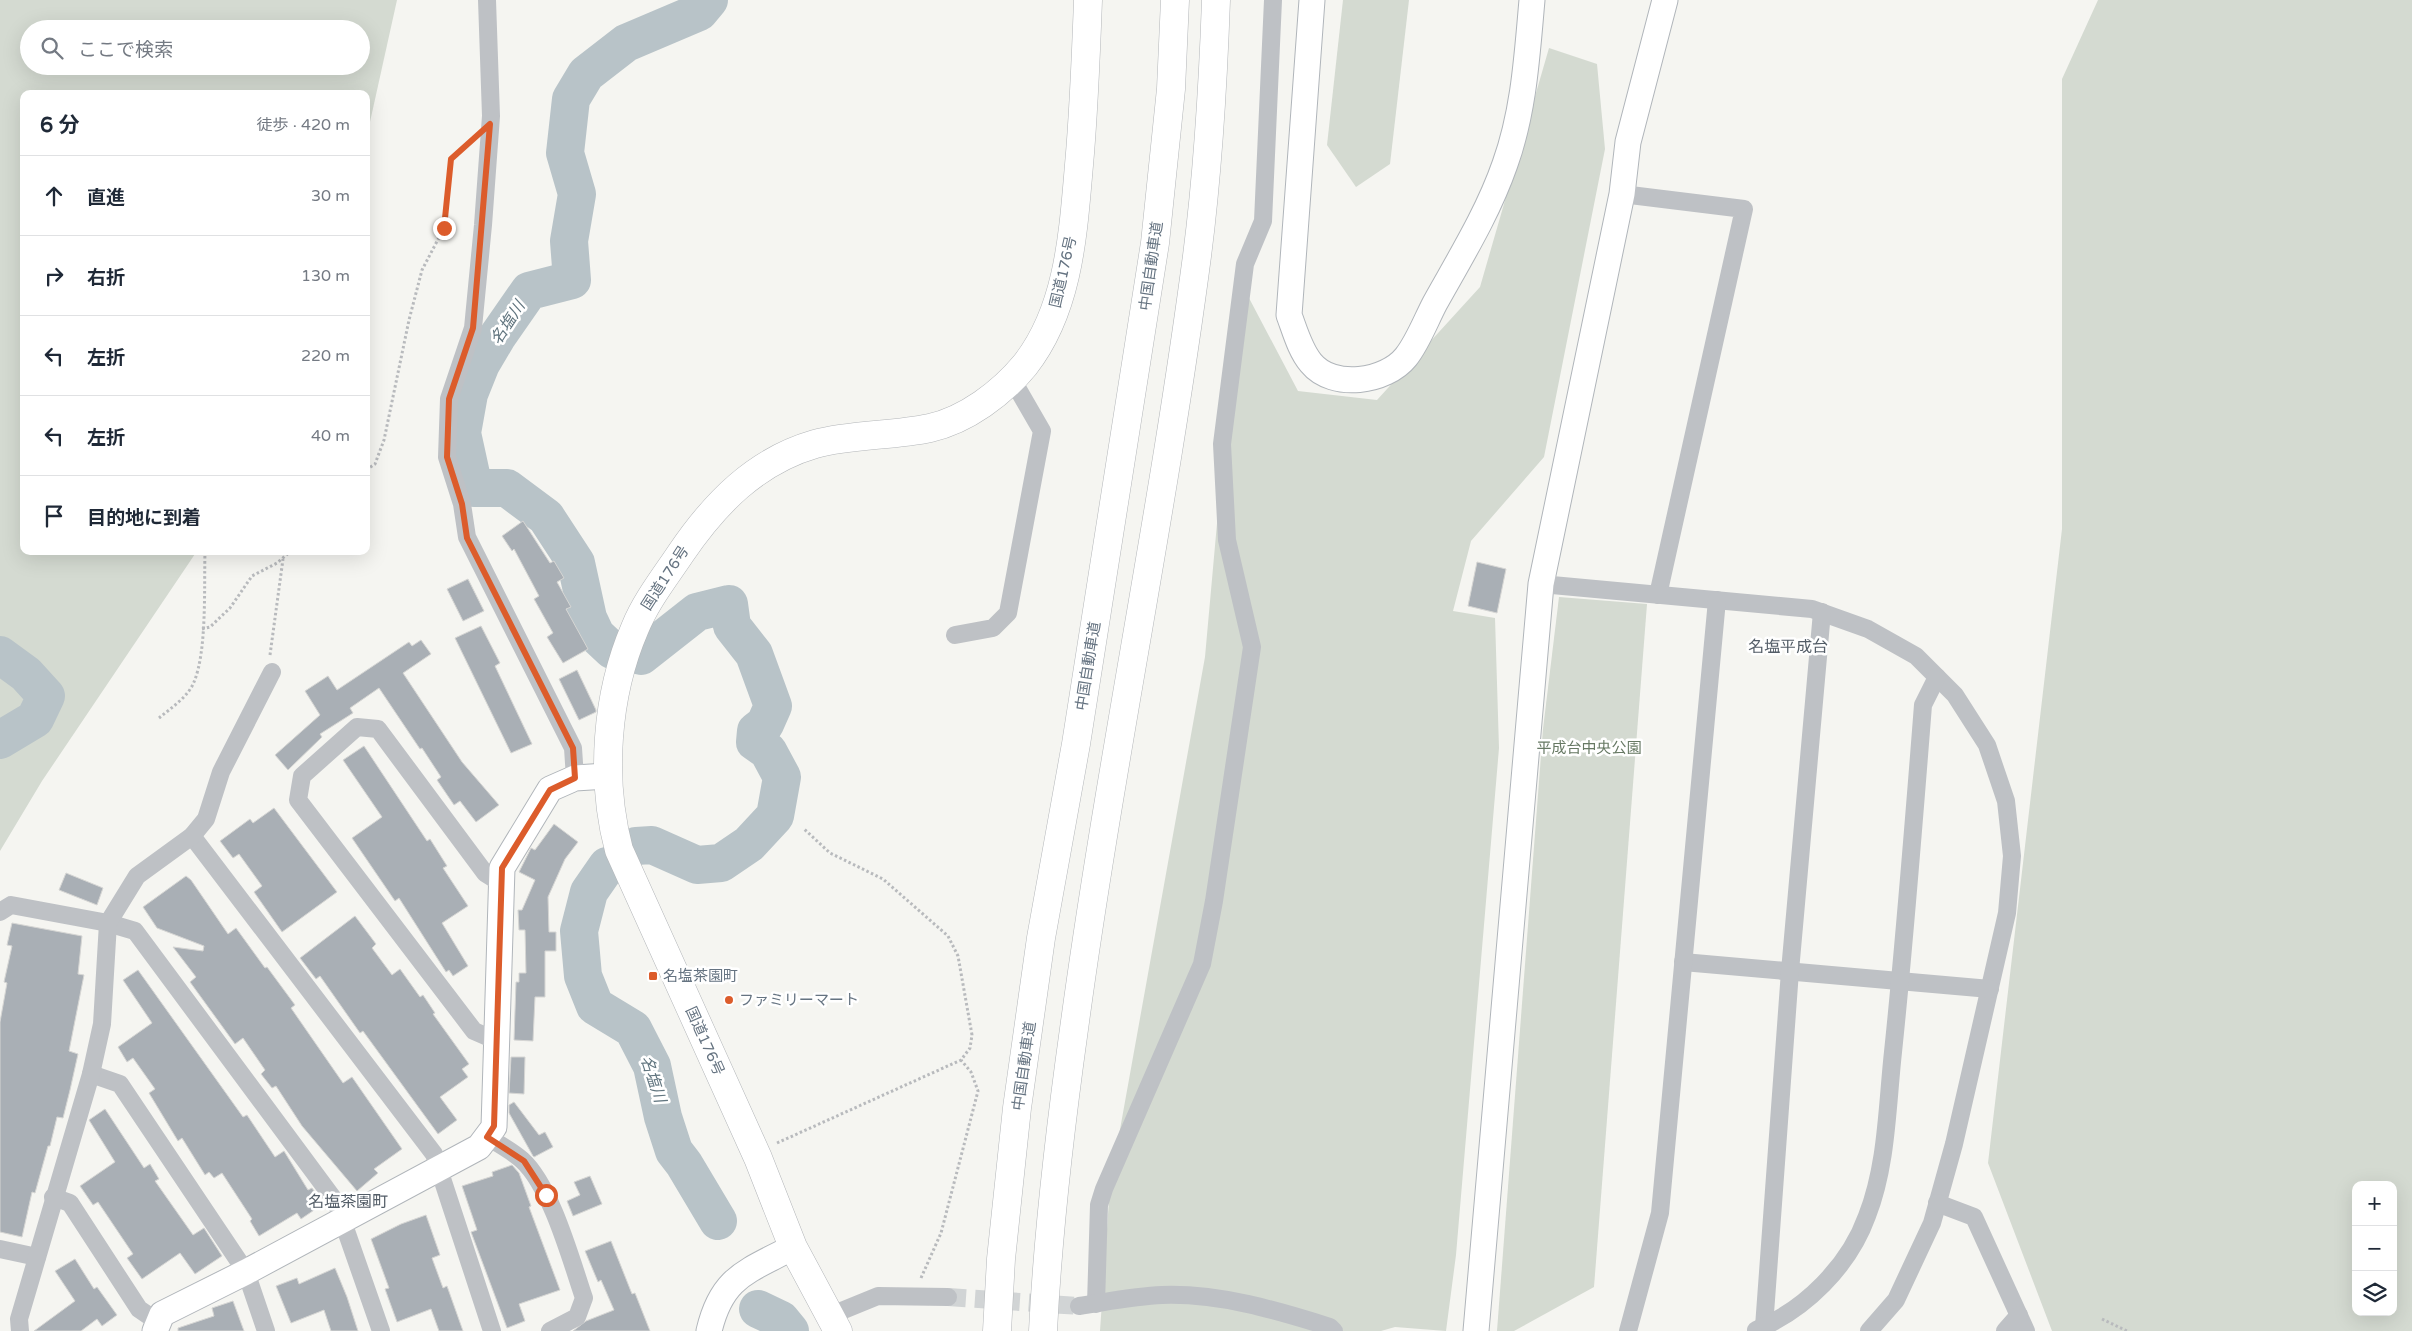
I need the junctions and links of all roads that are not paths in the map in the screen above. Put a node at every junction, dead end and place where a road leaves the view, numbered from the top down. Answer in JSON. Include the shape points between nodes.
{"nodes":[{"id":1,"x":487,"y":0,"type":"edge"},
{"id":2,"x":1088,"y":0,"type":"edge"},
{"id":3,"x":1175,"y":0,"type":"edge"},
{"id":4,"x":1216,"y":0,"type":"edge"},
{"id":5,"x":1273,"y":0,"type":"edge"},
{"id":6,"x":1312,"y":0,"type":"edge"},
{"id":7,"x":1532,"y":0,"type":"edge"},
{"id":8,"x":1665,"y":0,"type":"edge"},
{"id":9,"x":1622,"y":194,"type":"junction"},
{"id":10,"x":1012,"y":379,"type":"junction"},
{"id":11,"x":1541,"y":584,"type":"junction"},
{"id":12,"x":1658,"y":595,"type":"junction"},
{"id":13,"x":1717,"y":600,"type":"junction"},
{"id":14,"x":1822,"y":612,"type":"junction"},
{"id":15,"x":955,"y":635,"type":"dead end"},
{"id":16,"x":272,"y":672,"type":"road end"},
{"id":17,"x":1937,"y":678,"type":"junction"},
{"id":18,"x":607,"y":776,"type":"junction"},
{"id":19,"x":575,"y":778,"type":"junction"},
{"id":20,"x":192,"y":836,"type":"junction"},
{"id":21,"x":501,"y":883,"type":"junction"},
{"id":22,"x":0,"y":912,"type":"edge"},
{"id":23,"x":108,"y":923,"type":"junction"},
{"id":24,"x":1683,"y":962,"type":"junction"},
{"id":25,"x":1790,"y":971,"type":"junction"},
{"id":26,"x":1901,"y":981,"type":"junction"},
{"id":27,"x":1990,"y":988,"type":"junction"},
{"id":28,"x":497,"y":1041,"type":"junction"},
{"id":29,"x":91,"y":1074,"type":"junction"},
{"id":30,"x":487,"y":1137,"type":"junction"},
{"id":31,"x":438,"y":1169,"type":"junction"},
{"id":32,"x":53,"y":1197,"type":"junction"},
{"id":33,"x":1937,"y":1203,"type":"junction"},
{"id":34,"x":342,"y":1219,"type":"junction"},
{"id":35,"x":792,"y":1247,"type":"junction"},
{"id":36,"x":0,"y":1249,"type":"edge"},
{"id":37,"x":37,"y":1257,"type":"junction"},
{"id":38,"x":246,"y":1272,"type":"junction"},
{"id":39,"x":948,"y":1298,"type":"tunnel mouth"},
{"id":40,"x":2019,"y":1315,"type":"junction"},
{"id":41,"x":833,"y":1323,"type":"edge"},
{"id":42,"x":157,"y":1327,"type":"edge"},
{"id":43,"x":1759,"y":1329,"type":"edge"},
{"id":44,"x":20,"y":1331,"type":"edge"},
{"id":45,"x":266,"y":1331,"type":"edge"},
{"id":46,"x":381,"y":1331,"type":"edge"},
{"id":47,"x":492,"y":1331,"type":"edge"},
{"id":48,"x":550,"y":1331,"type":"edge"},
{"id":49,"x":709,"y":1331,"type":"edge"},
{"id":50,"x":997,"y":1331,"type":"edge"},
{"id":51,"x":1043,"y":1331,"type":"edge"},
{"id":52,"x":1334,"y":1331,"type":"edge"},
{"id":53,"x":1476,"y":1331,"type":"edge"},
{"id":54,"x":1628,"y":1331,"type":"edge"},
{"id":55,"x":1868,"y":1331,"type":"edge"},
{"id":56,"x":2005,"y":1331,"type":"edge"},
{"id":57,"x":2026,"y":1331,"type":"edge"}],
"edges":[{"from":1,"to":19,"type":"street","via":[[490,124],[473,328],[449,399],[447,457],[462,504],[467,538],[573,748]]},
{"from":2,"to":10,"type":"highway","name":"国道176号","via":[[1084,109],[1074,226],[1061,296],[1040,344]]},
{"from":3,"to":50,"type":"highway","name":"中国自動車道","via":[[1171,89],[1155,243],[1040,948],[1015,1127]]},
{"from":4,"to":51,"type":"highway","via":[[1212,90],[1197,253],[1085,949],[1047,1251]]},
{"from":5,"to":52,"type":"street","via":[[1263,221],[1245,264],[1222,444],[1227,540],[1252,647],[1202,964],[1104,1189],[1087,1305],[1161,1295],[1202,1296],[1280,1311]]},
{"from":6,"to":7,"type":"street","via":[[1289,315],[1299,344],[1312,364],[1331,376],[1358,380],[1383,374],[1406,357],[1487,210],[1506,163],[1525,87]]},
{"from":8,"to":9,"type":"street","via":[[1628,142]]},
{"from":9,"to":11,"type":"street"},
{"from":9,"to":12,"type":"street","via":[[1744,209]]},
{"from":10,"to":15,"type":"street","via":[[1042,431],[1008,613],[993,628]]},
{"from":10,"to":18,"type":"highway","name":"国道176号","via":[[1004,388],[957,419],[931,428],[816,444],[776,459],[734,488],[698,529],[655,591],[635,627],[622,664],[615,699]]},
{"from":11,"to":12,"type":"street"},
{"from":11,"to":53,"type":"street"},
{"from":12,"to":13,"type":"street"},
{"from":13,"to":14,"type":"street"},
{"from":13,"to":24,"type":"street"},
{"from":14,"to":17,"type":"street","via":[[1868,629],[1916,656]]},
{"from":14,"to":25,"type":"street"},
{"from":16,"to":20,"type":"street","via":[[221,772],[206,819]]},
{"from":17,"to":26,"type":"street","via":[[1923,705]]},
{"from":17,"to":27,"type":"street","via":[[1955,695],[1987,745],[2006,801],[2012,856],[2007,913]]},
{"from":18,"to":19,"type":"street"},
{"from":18,"to":35,"type":"highway","name":"国道176号","via":[[612,823],[619,850],[756,1152]]},
{"from":19,"to":21,"type":"street","via":[[550,790],[502,868]]},
{"from":20,"to":23,"type":"street","via":[[137,876]]},
{"from":20,"to":31,"type":"street","via":[[434,1154]]},
{"from":21,"to":28,"type":"street"},
{"from":21,"to":28,"type":"street","via":[[485,874],[378,729],[357,727],[302,776],[298,800],[474,1031]]},
{"from":22,"to":23,"type":"street","via":[[11,906]]},
{"from":23,"to":29,"type":"street","via":[[102,1024]]},
{"from":23,"to":34,"type":"street","via":[[136,931],[336,1202]]},
{"from":24,"to":25,"type":"street"},
{"from":24,"to":54,"type":"street","via":[[1660,1213]]},
{"from":25,"to":26,"type":"street"},
{"from":25,"to":43,"type":"street"},
{"from":26,"to":27,"type":"street"},
{"from":26,"to":43,"type":"street","via":[[1880,1175],[1867,1218],[1848,1254],[1826,1281],[1799,1306]]},
{"from":27,"to":33,"type":"street"},
{"from":28,"to":30,"type":"street","via":[[494,1126]]},
{"from":29,"to":32,"type":"street"},
{"from":29,"to":38,"type":"street","via":[[120,1084]]},
{"from":30,"to":31,"type":"street","via":[[479,1147]]},
{"from":30,"to":48,"type":"street","via":[[524,1161],[546,1195],[584,1298],[577,1317]]},
{"from":31,"to":34,"type":"street"},
{"from":31,"to":47,"type":"street"},
{"from":32,"to":37,"type":"street"},
{"from":32,"to":42,"type":"street","via":[[70,1203],[140,1309]]},
{"from":33,"to":40,"type":"street","via":[[1974,1217]]},
{"from":33,"to":55,"type":"street","via":[[1932,1223],[1896,1300]]},
{"from":34,"to":38,"type":"street"},
{"from":34,"to":46,"type":"street"},
{"from":35,"to":41,"type":"highway","name":"国道176号"},
{"from":35,"to":49,"type":"street","via":[[738,1277],[724,1291],[713,1312]]},
{"from":36,"to":37,"type":"street"},
{"from":37,"to":44,"type":"street","via":[[19,1319]]},
{"from":38,"to":42,"type":"street","via":[[162,1314]]},
{"from":38,"to":45,"type":"street"},
{"from":39,"to":41,"type":"street","via":[[878,1296]]},
{"from":40,"to":56,"type":"street"},
{"from":40,"to":57,"type":"street"}]}
